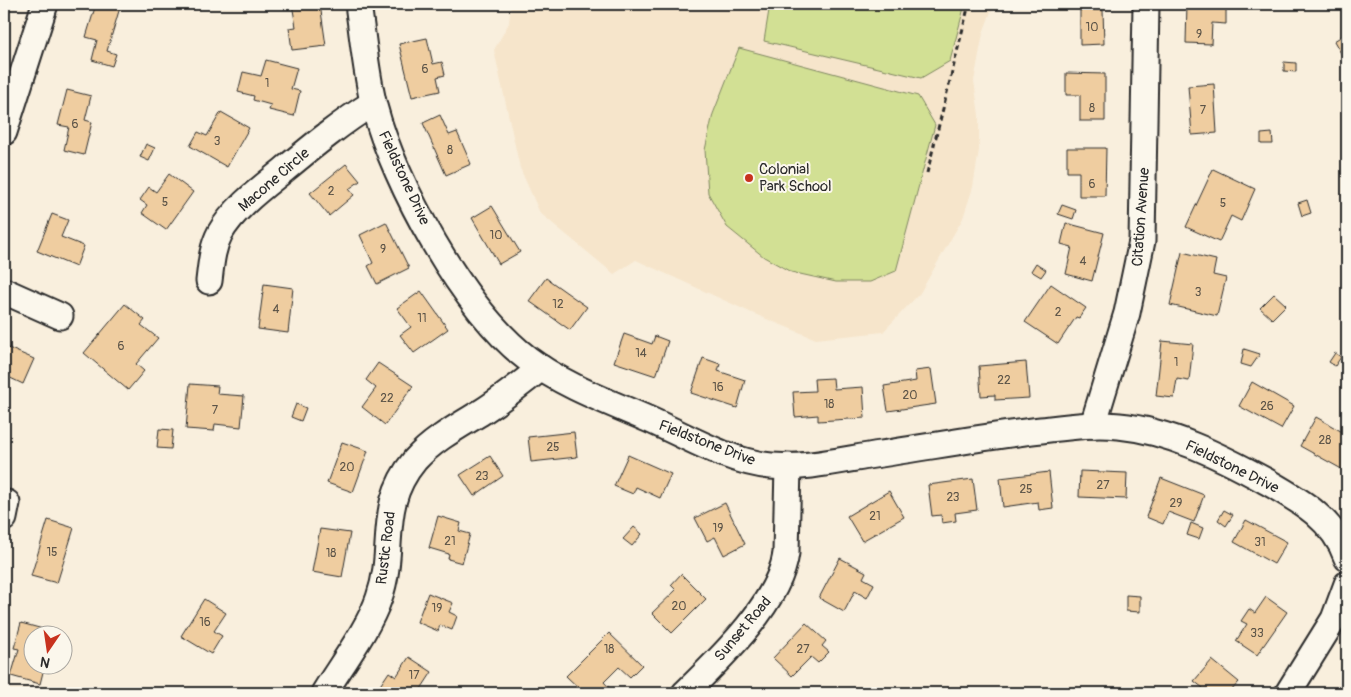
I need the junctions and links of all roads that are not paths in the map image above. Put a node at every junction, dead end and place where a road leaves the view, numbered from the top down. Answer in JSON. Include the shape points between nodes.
{"nodes":[{"id":1,"x":44,"y":4,"type":"edge"},
{"id":2,"x":358,"y":4,"type":"edge"},
{"id":3,"x":1146,"y":4,"type":"edge"},
{"id":4,"x":373,"y":103,"type":"junction"},
{"id":5,"x":4,"y":132,"type":"edge"},
{"id":6,"x":209,"y":281,"type":"dead end"},
{"id":7,"x":4,"y":291,"type":"edge"},
{"id":8,"x":60,"y":316,"type":"dead end"},
{"id":9,"x":541,"y":368,"type":"junction"},
{"id":10,"x":1093,"y":424,"type":"junction"},
{"id":11,"x":788,"y":466,"type":"junction"},
{"id":12,"x":1347,"y":558,"type":"edge"},
{"id":13,"x":1347,"y":584,"type":"edge"},
{"id":14,"x":697,"y":689,"type":"edge"},
{"id":15,"x":324,"y":693,"type":"edge"},
{"id":16,"x":1288,"y":693,"type":"edge"}],
"edges":[{"from":1,"to":5,"type":"street"},
{"from":2,"to":4,"type":"street","name":"Fieldstone Drive"},
{"from":3,"to":10,"type":"street","name":"Citation Avenue","via":[[1142,241],[1128,313]]},
{"from":4,"to":6,"type":"street","name":"Macone Circle","via":[[344,120],[229,220],[217,239]]},
{"from":4,"to":9,"type":"street","name":"Fieldstone Drive","via":[[404,184],[457,279],[507,339]]},
{"from":7,"to":8,"type":"street"},
{"from":9,"to":11,"type":"street","name":"Fieldstone Drive","via":[[719,451],[761,464]]},
{"from":9,"to":15,"type":"street","name":"Rustic Road","via":[[433,444],[404,476],[389,513],[387,560],[379,598]]},
{"from":10,"to":11,"type":"street","name":"Fieldstone Drive"},
{"from":10,"to":12,"type":"street","name":"Fieldstone Drive","via":[[1132,428],[1162,436],[1202,449],[1255,475],[1315,512],[1332,530]]},
{"from":11,"to":14,"type":"street","name":"Sunset Road","via":[[787,546],[782,574],[767,602]]},
{"from":13,"to":16,"type":"street","via":[[1334,619]]}]}
